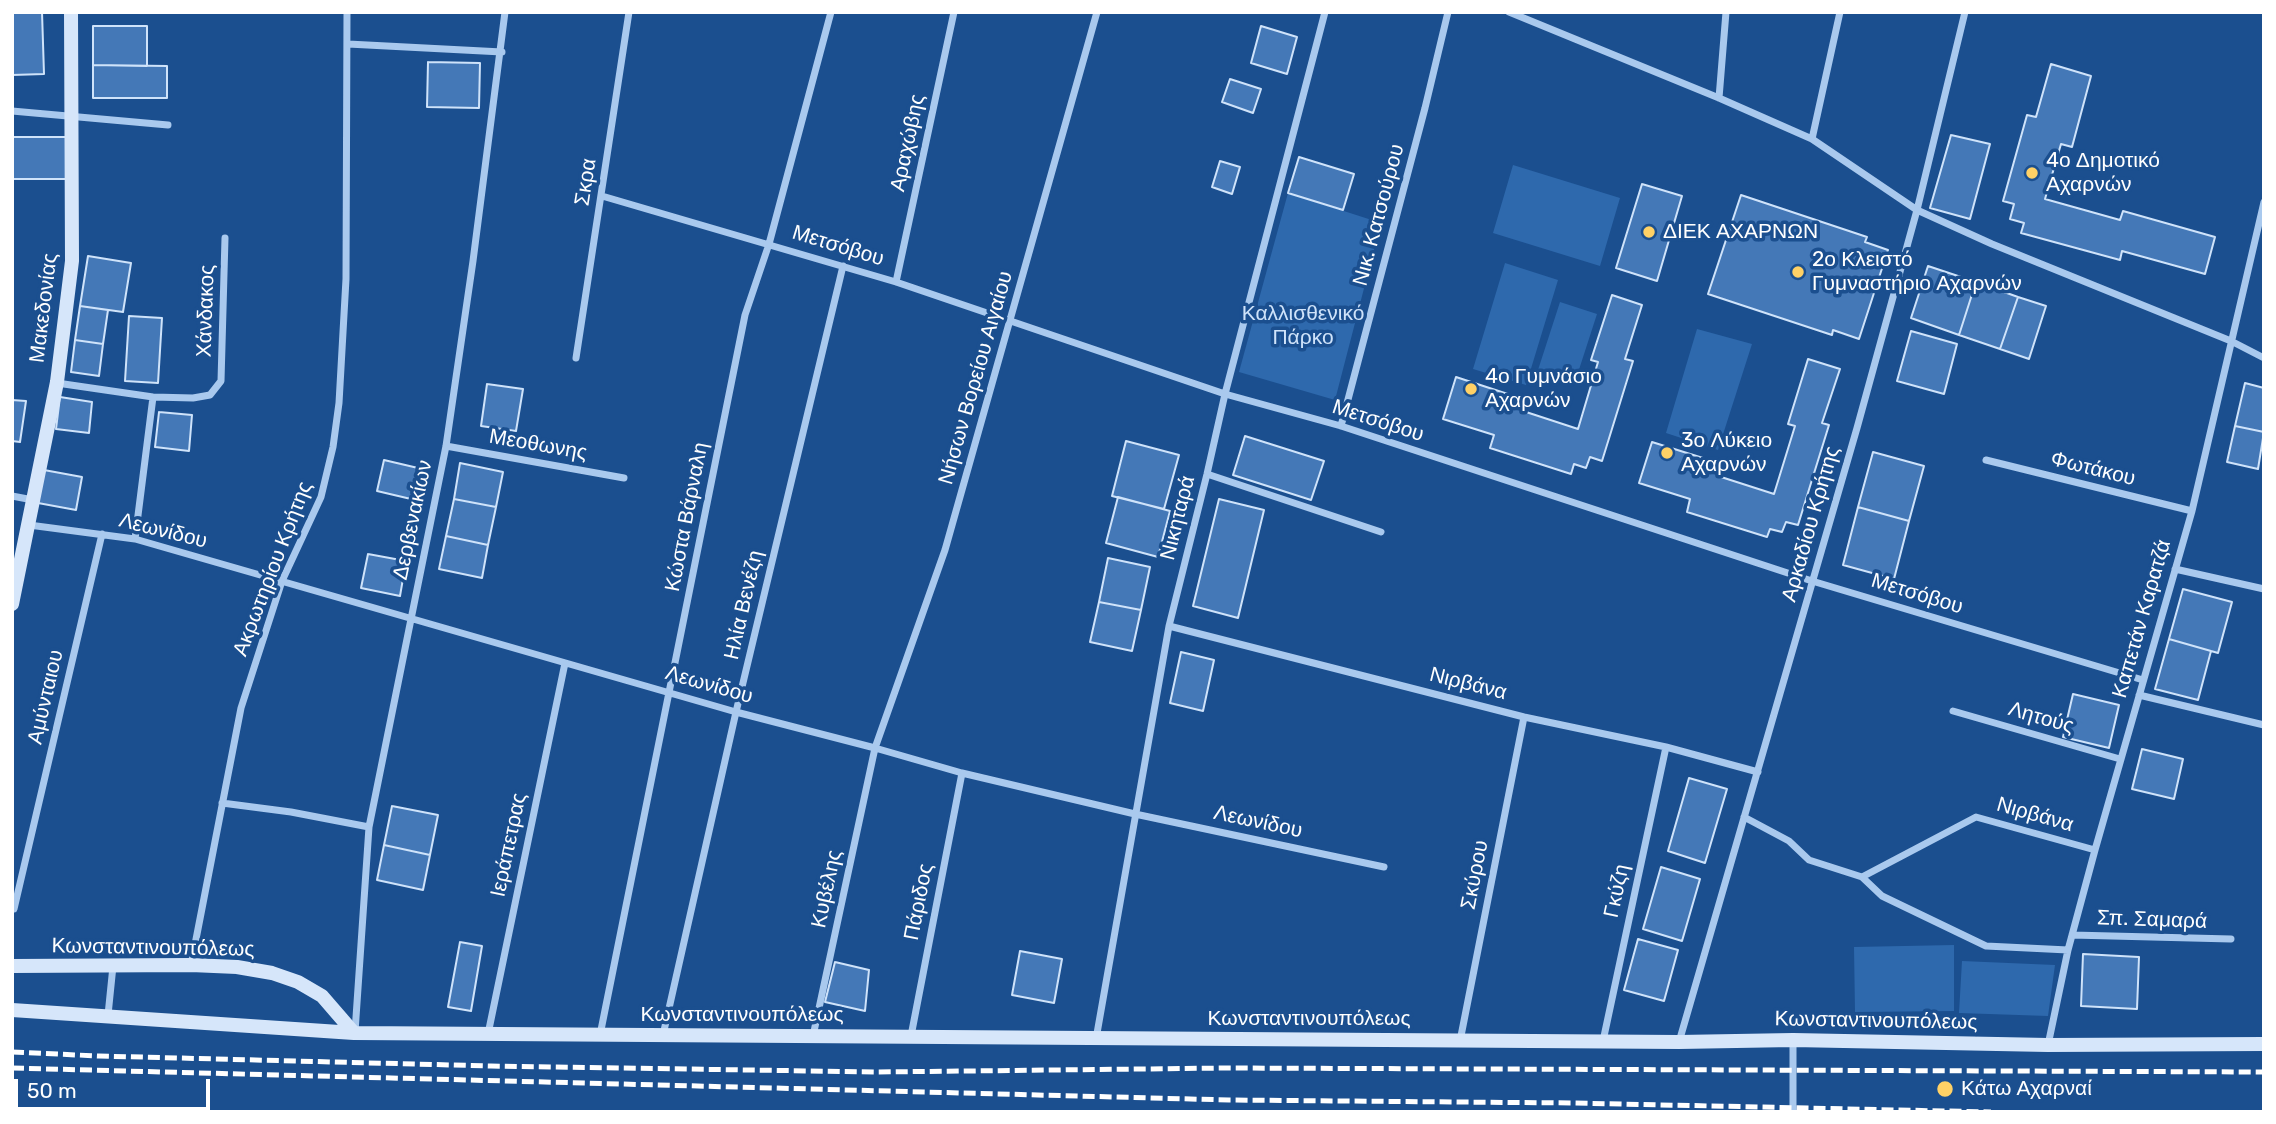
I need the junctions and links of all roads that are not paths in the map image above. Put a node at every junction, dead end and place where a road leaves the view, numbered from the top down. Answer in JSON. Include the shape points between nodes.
{"nodes":[{"id":1,"x":71,"y":12,"type":"edge"},
{"id":2,"x":347,"y":12,"type":"edge"},
{"id":3,"x":505,"y":12,"type":"edge"},
{"id":4,"x":629,"y":12,"type":"edge"},
{"id":5,"x":831,"y":12,"type":"edge"},
{"id":6,"x":954,"y":12,"type":"edge"},
{"id":7,"x":1097,"y":12,"type":"edge"},
{"id":8,"x":1325,"y":12,"type":"edge"},
{"id":9,"x":1448,"y":12,"type":"edge"},
{"id":10,"x":1509,"y":12,"type":"edge"},
{"id":11,"x":1726,"y":12,"type":"edge"},
{"id":12,"x":1840,"y":12,"type":"edge"},
{"id":13,"x":1965,"y":12,"type":"edge"},
{"id":14,"x":348,"y":44,"type":"junction"},
{"id":15,"x":502,"y":52,"type":"junction"},
{"id":16,"x":1718,"y":98,"type":"junction"},
{"id":17,"x":12,"y":111,"type":"edge"},
{"id":18,"x":71,"y":116,"type":"junction"},
{"id":19,"x":168,"y":125,"type":"dead end"},
{"id":20,"x":1812,"y":139,"type":"junction"},
{"id":21,"x":602,"y":196,"type":"junction"},
{"id":22,"x":2264,"y":202,"type":"edge"},
{"id":23,"x":1917,"y":210,"type":"junction"},
{"id":24,"x":225,"y":238,"type":"dead end"},
{"id":25,"x":769,"y":244,"type":"junction"},
{"id":26,"x":843,"y":266,"type":"junction"},
{"id":27,"x":896,"y":282,"type":"junction"},
{"id":28,"x":1011,"y":320,"type":"junction"},
{"id":29,"x":2231,"y":341,"type":"junction"},
{"id":30,"x":576,"y":358,"type":"dead end"},
{"id":31,"x":2264,"y":358,"type":"edge"},
{"id":32,"x":57,"y":383,"type":"junction"},
{"id":33,"x":1225,"y":394,"type":"junction"},
{"id":34,"x":153,"y":397,"type":"junction"},
{"id":35,"x":1341,"y":426,"type":"junction"},
{"id":36,"x":446,"y":446,"type":"junction"},
{"id":37,"x":1986,"y":460,"type":"dead end"},
{"id":38,"x":1207,"y":474,"type":"junction"},
{"id":39,"x":624,"y":478,"type":"dead end"},
{"id":40,"x":12,"y":496,"type":"edge"},
{"id":41,"x":33,"y":500,"type":"junction"},
{"id":42,"x":2192,"y":512,"type":"junction"},
{"id":43,"x":28,"y":525,"type":"junction"},
{"id":44,"x":1381,"y":531,"type":"dead end"},
{"id":45,"x":102,"y":534,"type":"junction"},
{"id":46,"x":135,"y":539,"type":"junction"},
{"id":47,"x":2175,"y":569,"type":"junction"},
{"id":48,"x":282,"y":581,"type":"junction"},
{"id":49,"x":1812,"y":581,"type":"junction"},
{"id":50,"x":2264,"y":589,"type":"edge"},
{"id":51,"x":12,"y":604,"type":"edge"},
{"id":52,"x":410,"y":619,"type":"junction"},
{"id":53,"x":1169,"y":625,"type":"junction"},
{"id":54,"x":565,"y":663,"type":"junction"},
{"id":55,"x":2143,"y":680,"type":"junction"},
{"id":56,"x":670,"y":692,"type":"junction"},
{"id":57,"x":2139,"y":695,"type":"junction"},
{"id":58,"x":1953,"y":711,"type":"dead end"},
{"id":59,"x":736,"y":712,"type":"junction"},
{"id":60,"x":1524,"y":717,"type":"junction"},
{"id":61,"x":2264,"y":725,"type":"edge"},
{"id":62,"x":1666,"y":747,"type":"junction"},
{"id":63,"x":875,"y":748,"type":"junction"},
{"id":64,"x":2120,"y":759,"type":"junction"},
{"id":65,"x":1758,"y":772,"type":"junction"},
{"id":66,"x":962,"y":773,"type":"junction"},
{"id":67,"x":222,"y":803,"type":"junction"},
{"id":68,"x":1135,"y":814,"type":"junction"},
{"id":69,"x":1744,"y":817,"type":"junction"},
{"id":70,"x":369,"y":827,"type":"junction"},
{"id":71,"x":2095,"y":850,"type":"junction"},
{"id":72,"x":1384,"y":867,"type":"dead end"},
{"id":73,"x":1862,"y":877,"type":"junction"},
{"id":74,"x":14,"y":909,"type":"edge"},
{"id":75,"x":2072,"y":935,"type":"junction"},
{"id":76,"x":2231,"y":939,"type":"dead end"},
{"id":77,"x":2068,"y":950,"type":"junction"},
{"id":78,"x":191,"y":965,"type":"junction"},
{"id":79,"x":12,"y":966,"type":"edge"},
{"id":80,"x":113,"y":966,"type":"junction"},
{"id":81,"x":12,"y":1010,"type":"edge"},
{"id":82,"x":108,"y":1015,"type":"junction"},
{"id":83,"x":355,"y":1033,"type":"junction"},
{"id":84,"x":488,"y":1034,"type":"junction"},
{"id":85,"x":600,"y":1035,"type":"junction"},
{"id":86,"x":663,"y":1035,"type":"junction"},
{"id":87,"x":813,"y":1036,"type":"junction"},
{"id":88,"x":911,"y":1037,"type":"junction"},
{"id":89,"x":1096,"y":1039,"type":"junction"},
{"id":90,"x":1793,"y":1040,"type":"junction"},
{"id":91,"x":1460,"y":1041,"type":"junction"},
{"id":92,"x":1603,"y":1042,"type":"junction"},
{"id":93,"x":1679,"y":1042,"type":"junction"},
{"id":94,"x":2264,"y":1044,"type":"edge"},
{"id":95,"x":2048,"y":1045,"type":"junction"},
{"id":96,"x":1793,"y":1112,"type":"edge"}],
"edges":[{"from":1,"to":18,"type":"street","name":"Μακεδονίας"},
{"from":2,"to":14,"type":"street","name":"Ακρωτηρίου Κρήτης"},
{"from":3,"to":15,"type":"street","name":"Δερβενακίων"},
{"from":4,"to":21,"type":"street","name":"Σκρα"},
{"from":5,"to":25,"type":"street","name":"Κώστα Βάρναλη"},
{"from":6,"to":27,"type":"street","name":"Αραχώβης"},
{"from":7,"to":28,"type":"street","name":"Νήσων Βορείου Αιγαίου"},
{"from":8,"to":33,"type":"street","name":"Νικηταρά"},
{"from":9,"to":35,"type":"street","name":"Νικ. Κατσούρου"},
{"from":10,"to":16,"type":"street"},
{"from":11,"to":16,"type":"street"},
{"from":12,"to":20,"type":"street"},
{"from":13,"to":23,"type":"street","name":"Αρκαδίου Κρήτης"},
{"from":14,"to":15,"type":"street"},
{"from":14,"to":48,"type":"street","name":"Ακρωτηρίου Κρήτης","via":[[346,279],[339,403],[321,497]]},
{"from":15,"to":36,"type":"street","name":"Δερβενακίων"},
{"from":16,"to":20,"type":"street"},
{"from":17,"to":18,"type":"street"},
{"from":18,"to":19,"type":"street"},
{"from":18,"to":32,"type":"street","name":"Μακεδονίας","via":[[72,261]]},
{"from":20,"to":23,"type":"street"},
{"from":21,"to":25,"type":"street","name":"Μετσόβου"},
{"from":21,"to":30,"type":"street","name":"Σκρα"},
{"from":22,"to":29,"type":"street","name":"Καπετάν Καρατζά"},
{"from":23,"to":29,"type":"street"},
{"from":23,"to":49,"type":"street","name":"Αρκαδίου Κρήτης"},
{"from":24,"to":34,"type":"street","name":"Χάνδακος","via":[[221,381],[210,395]]},
{"from":25,"to":26,"type":"street","name":"Μετσόβου"},
{"from":25,"to":56,"type":"street","name":"Κώστα Βάρναλη","via":[[745,315]]},
{"from":26,"to":27,"type":"street","name":"Μετσόβου"},
{"from":26,"to":59,"type":"street","name":"Ηλία Βενέζη"},
{"from":27,"to":28,"type":"street","name":"Μετσόβου"},
{"from":28,"to":33,"type":"street","name":"Μετσόβου"},
{"from":28,"to":63,"type":"street","name":"Νήσων Βορείου Αιγαίου","via":[[945,550]]},
{"from":29,"to":31,"type":"street"},
{"from":29,"to":42,"type":"street","name":"Καπετάν Καρατζά"},
{"from":32,"to":34,"type":"street","name":"Χάνδακος"},
{"from":32,"to":41,"type":"street","name":"Μακεδονίας"},
{"from":33,"to":35,"type":"street","name":"Μετσόβου"},
{"from":33,"to":38,"type":"street","name":"Νικηταρά"},
{"from":34,"to":46,"type":"street"},
{"from":35,"to":49,"type":"street","name":"Μετσόβου"},
{"from":36,"to":39,"type":"street","name":"Μεοθωνης"},
{"from":36,"to":52,"type":"street","name":"Δερβενακίων"},
{"from":37,"to":42,"type":"street","name":"Φωτάκου"},
{"from":38,"to":44,"type":"street"},
{"from":38,"to":53,"type":"street","name":"Νικηταρά"},
{"from":40,"to":41,"type":"street"},
{"from":41,"to":43,"type":"street","name":"Μακεδονίας"},
{"from":42,"to":47,"type":"street","name":"Καπετάν Καρατζά"},
{"from":43,"to":45,"type":"street","name":"Λεωνίδου"},
{"from":43,"to":51,"type":"street","name":"Μακεδονίας"},
{"from":45,"to":46,"type":"street","name":"Λεωνίδου"},
{"from":45,"to":74,"type":"street","name":"Αμύνταιου"},
{"from":46,"to":48,"type":"street","name":"Λεωνίδου"},
{"from":47,"to":50,"type":"street"},
{"from":47,"to":55,"type":"street","name":"Καπετάν Καρατζά"},
{"from":48,"to":52,"type":"street","name":"Λεωνίδου"},
{"from":48,"to":67,"type":"street","name":"Ακρωτηρίου Κρήτης","via":[[241,708]]},
{"from":49,"to":55,"type":"street","name":"Μετσόβου"},
{"from":49,"to":65,"type":"street","name":"Αρκαδίου Κρήτης"},
{"from":52,"to":54,"type":"street","name":"Λεωνίδου"},
{"from":52,"to":70,"type":"street","name":"Δερβενακίων"},
{"from":53,"to":60,"type":"street","name":"Νιρβάνα"},
{"from":53,"to":68,"type":"street","name":"Νικηταρά"},
{"from":54,"to":56,"type":"street","name":"Λεωνίδου"},
{"from":54,"to":84,"type":"street","name":"Ιεράπετρας"},
{"from":55,"to":57,"type":"street","name":"Καπετάν Καρατζά"},
{"from":56,"to":59,"type":"street","name":"Λεωνίδου"},
{"from":56,"to":85,"type":"street","name":"Κώστα Βάρναλη"},
{"from":57,"to":61,"type":"street"},
{"from":57,"to":64,"type":"street","name":"Καπετάν Καρατζά"},
{"from":58,"to":64,"type":"street","name":"Λητούς"},
{"from":59,"to":63,"type":"street","name":"Λεωνίδου"},
{"from":59,"to":86,"type":"street","name":"Ηλία Βενέζη"},
{"from":60,"to":62,"type":"street","name":"Νιρβάνα"},
{"from":60,"to":91,"type":"street","name":"Σκύρου"},
{"from":62,"to":65,"type":"street","name":"Νιρβάνα"},
{"from":62,"to":92,"type":"street","name":"Γκύζη"},
{"from":63,"to":66,"type":"street","name":"Λεωνίδου"},
{"from":63,"to":87,"type":"street","name":"Κυβέλης"},
{"from":64,"to":71,"type":"street","name":"Καπετάν Καρατζά"},
{"from":65,"to":69,"type":"street","name":"Αρκαδίου Κρήτης"},
{"from":66,"to":68,"type":"street","name":"Λεωνίδου"},
{"from":66,"to":88,"type":"street","name":"Πάριδος"},
{"from":67,"to":70,"type":"street"},
{"from":67,"to":78,"type":"street","name":"Ακρωτηρίου Κρήτης"},
{"from":68,"to":72,"type":"street","name":"Λεωνίδου"},
{"from":68,"to":89,"type":"street","name":"Νικηταρά"},
{"from":69,"to":73,"type":"street","via":[[1789,841],[1809,860]]},
{"from":69,"to":93,"type":"street","name":"Αρκαδίου Κρήτης"},
{"from":70,"to":83,"type":"street","name":"Δερβενακίων"},
{"from":71,"to":73,"type":"street","name":"Νιρβάνα","via":[[1976,817]]},
{"from":71,"to":75,"type":"street","name":"Καπετάν Καρατζά"},
{"from":73,"to":77,"type":"street","via":[[1882,896],[1986,946]]},
{"from":75,"to":76,"type":"street","name":"Σπ. Σαμαρά"},
{"from":75,"to":77,"type":"street","name":"Καπετάν Καρατζά"},
{"from":77,"to":95,"type":"street","name":"Καπετάν Καρατζά"},
{"from":78,"to":80,"type":"street","name":"Κωνσταντινουπόλεως"},
{"from":78,"to":83,"type":"street","name":"Κωνσταντινουπόλεως","via":[[248,969],[298,982],[322,996]]},
{"from":79,"to":80,"type":"street","name":"Κωνσταντινουπόλεως"},
{"from":80,"to":82,"type":"street"},
{"from":81,"to":82,"type":"street","name":"Κωνσταντινουπόλεως"},
{"from":82,"to":83,"type":"street","name":"Κωνσταντινουπόλεως"},
{"from":83,"to":84,"type":"street","name":"Κωνσταντινουπόλεως"},
{"from":84,"to":85,"type":"street","name":"Κωνσταντινουπόλεως"},
{"from":85,"to":86,"type":"street","name":"Κωνσταντινουπόλεως"},
{"from":86,"to":87,"type":"street","name":"Κωνσταντινουπόλεως"},
{"from":87,"to":88,"type":"street","name":"Κωνσταντινουπόλεως"},
{"from":88,"to":89,"type":"street","name":"Κωνσταντινουπόλεως"},
{"from":89,"to":91,"type":"street","name":"Κωνσταντινουπόλεως"},
{"from":90,"to":93,"type":"street","name":"Κωνσταντινουπόλεως"},
{"from":90,"to":95,"type":"street","name":"Κωνσταντινουπόλεως"},
{"from":90,"to":96,"type":"street"},
{"from":91,"to":92,"type":"street","name":"Κωνσταντινουπόλεως"},
{"from":92,"to":93,"type":"street","name":"Κωνσταντινουπόλεως"},
{"from":94,"to":95,"type":"street","name":"Κωνσταντινουπόλεως"}]}
